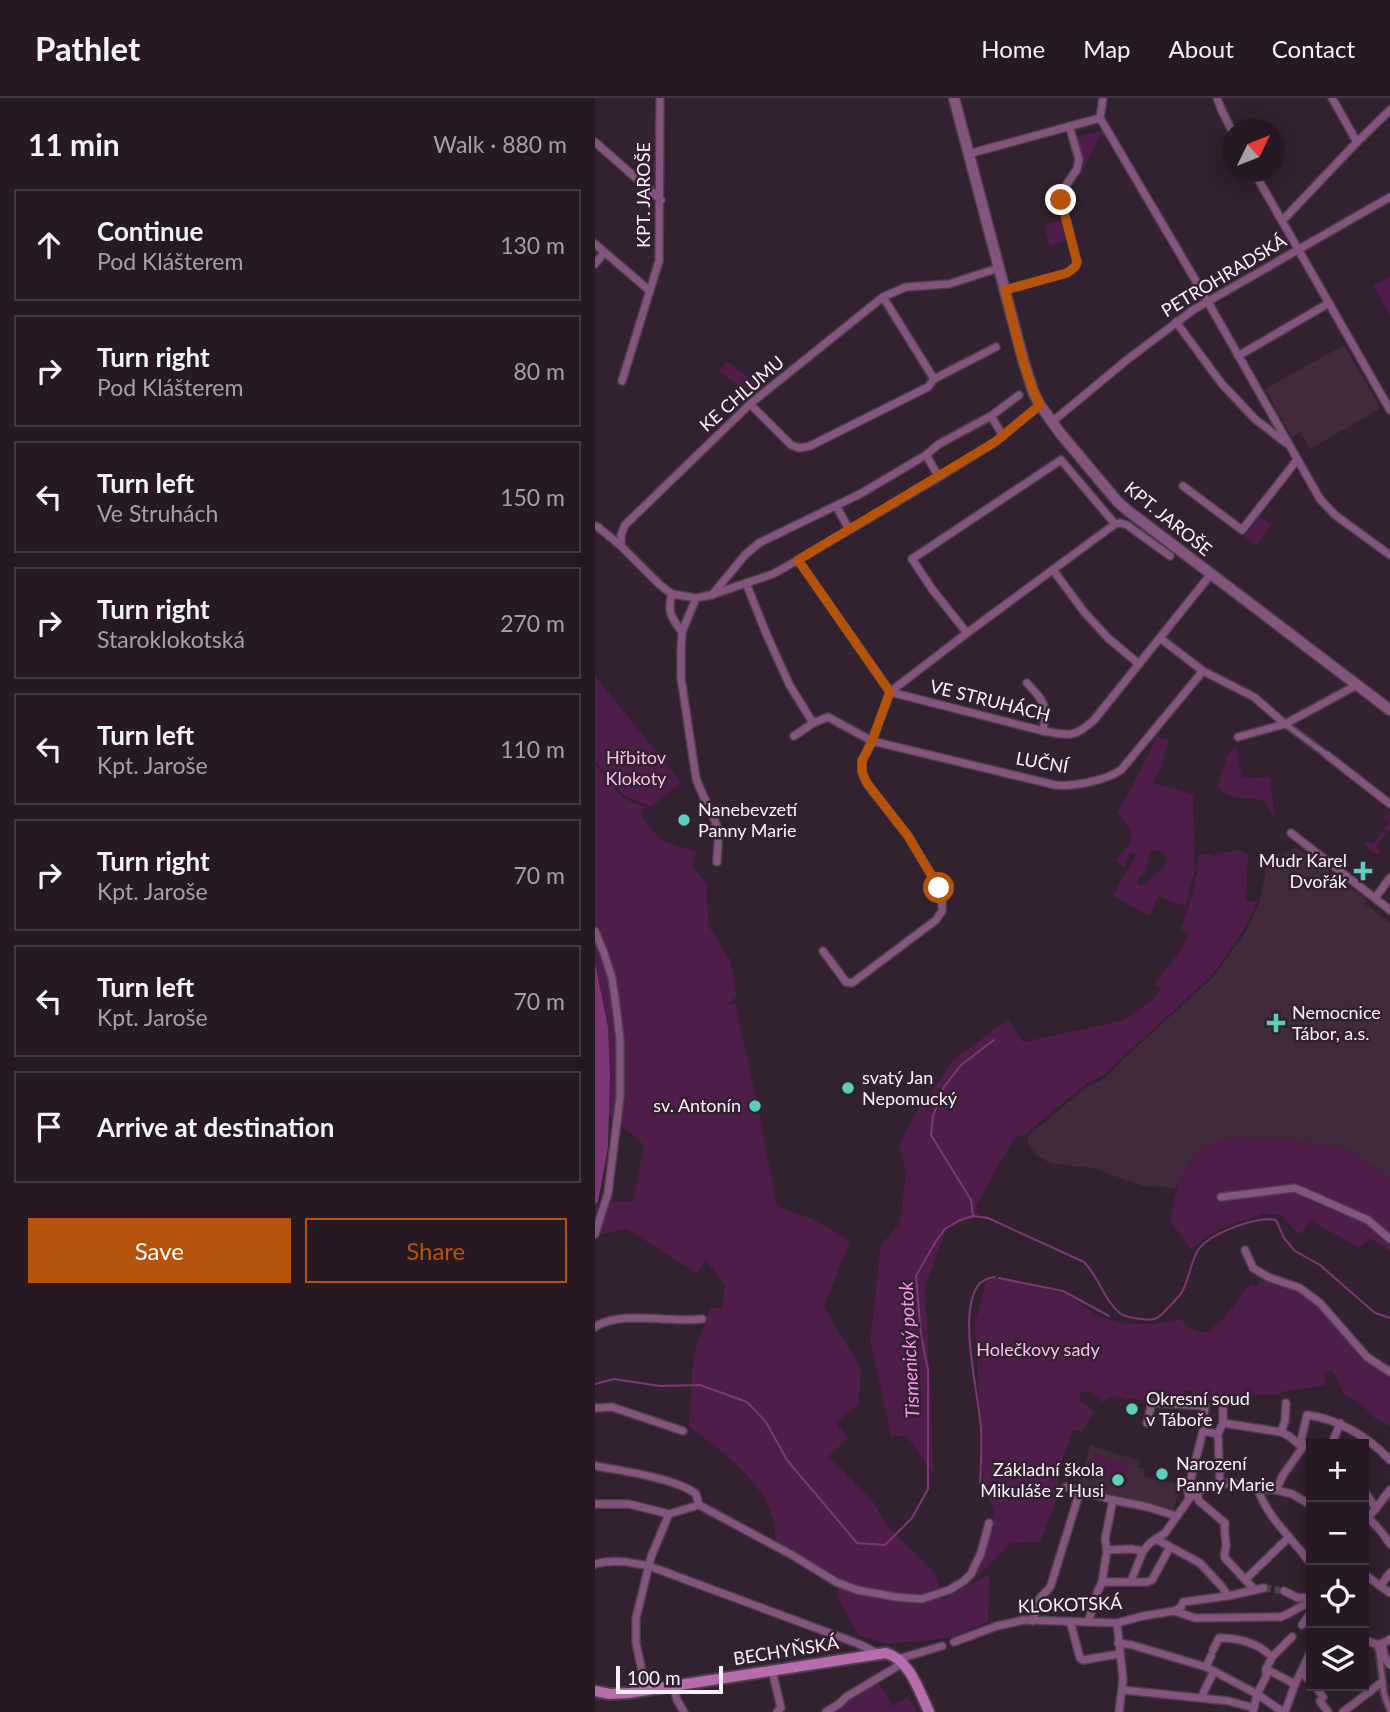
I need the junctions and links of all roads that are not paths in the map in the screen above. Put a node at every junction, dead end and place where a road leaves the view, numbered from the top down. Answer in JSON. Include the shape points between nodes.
{"nodes":[{"id":1,"x":660,"y":98,"type":"edge"},
{"id":2,"x":954,"y":98,"type":"edge"},
{"id":3,"x":1103,"y":98,"type":"edge"},
{"id":4,"x":1217,"y":98,"type":"edge"},
{"id":5,"x":1332,"y":98,"type":"edge"},
{"id":6,"x":1390,"y":110,"type":"edge"},
{"id":7,"x":1100,"y":118,"type":"junction"},
{"id":8,"x":1225,"y":119,"type":"edge"},
{"id":9,"x":1069,"y":126,"type":"junction"},
{"id":10,"x":595,"y":142,"type":"edge"},
{"id":11,"x":1357,"y":142,"type":"junction"},
{"id":12,"x":968,"y":154,"type":"junction"},
{"id":13,"x":1260,"y":182,"type":"edge"},
{"id":14,"x":1390,"y":197,"type":"edge"},
{"id":15,"x":661,"y":200,"type":"junction"},
{"id":16,"x":1282,"y":221,"type":"junction"},
{"id":17,"x":595,"y":244,"type":"edge"},
{"id":18,"x":1297,"y":249,"type":"junction"},
{"id":19,"x":604,"y":253,"type":"junction"},
{"id":20,"x":595,"y":264,"type":"edge"},
{"id":21,"x":999,"y":268,"type":"junction"},
{"id":22,"x":1005,"y":290,"type":"junction"},
{"id":23,"x":650,"y":291,"type":"junction"},
{"id":24,"x":883,"y":297,"type":"junction"},
{"id":25,"x":1207,"y":302,"type":"junction"},
{"id":26,"x":1329,"y":303,"type":"junction"},
{"id":27,"x":1176,"y":322,"type":"junction"},
{"id":28,"x":996,"y":346,"type":"dead end"},
{"id":29,"x":1238,"y":356,"type":"junction"},
{"id":30,"x":934,"y":379,"type":"junction"},
{"id":31,"x":622,"y":381,"type":"dead end"},
{"id":32,"x":1019,"y":395,"type":"dead end"},
{"id":33,"x":750,"y":404,"type":"junction"},
{"id":34,"x":1040,"y":405,"type":"junction"},
{"id":35,"x":1390,"y":410,"type":"edge"},
{"id":36,"x":991,"y":416,"type":"junction"},
{"id":37,"x":1052,"y":422,"type":"junction"},
{"id":38,"x":1003,"y":436,"type":"junction"},
{"id":39,"x":1289,"y":446,"type":"junction"},
{"id":40,"x":926,"y":455,"type":"junction"},
{"id":41,"x":1297,"y":460,"type":"junction"},
{"id":42,"x":939,"y":477,"type":"junction"},
{"id":43,"x":1183,"y":486,"type":"dead end"},
{"id":44,"x":836,"y":506,"type":"junction"},
{"id":45,"x":1115,"y":524,"type":"junction"},
{"id":46,"x":595,"y":526,"type":"edge"},
{"id":47,"x":849,"y":529,"type":"junction"},
{"id":48,"x":621,"y":546,"type":"junction"},
{"id":49,"x":1390,"y":555,"type":"edge"},
{"id":50,"x":1170,"y":556,"type":"dead end"},
{"id":51,"x":798,"y":560,"type":"junction"},
{"id":52,"x":1053,"y":570,"type":"junction"},
{"id":53,"x":1210,"y":574,"type":"junction"},
{"id":54,"x":746,"y":583,"type":"junction"},
{"id":55,"x":672,"y":594,"type":"junction"},
{"id":56,"x":711,"y":595,"type":"junction"},
{"id":57,"x":696,"y":598,"type":"junction"},
{"id":58,"x":682,"y":632,"type":"junction"},
{"id":59,"x":967,"y":633,"type":"junction"},
{"id":60,"x":1160,"y":638,"type":"junction"},
{"id":61,"x":1139,"y":664,"type":"junction"},
{"id":62,"x":1203,"y":671,"type":"junction"},
{"id":63,"x":1027,"y":683,"type":"dead end"},
{"id":64,"x":1357,"y":685,"type":"junction"},
{"id":65,"x":890,"y":692,"type":"junction"},
{"id":66,"x":1390,"y":710,"type":"edge"},
{"id":67,"x":813,"y":723,"type":"junction"},
{"id":68,"x":1285,"y":723,"type":"junction"},
{"id":69,"x":1043,"y":731,"type":"junction"},
{"id":70,"x":794,"y":736,"type":"dead end"},
{"id":71,"x":1238,"y":737,"type":"dead end"},
{"id":72,"x":872,"y":741,"type":"junction"},
{"id":73,"x":1327,"y":755,"type":"joint"},
{"id":74,"x":1390,"y":804,"type":"edge"},
{"id":75,"x":1291,"y":833,"type":"dead end"},
{"id":76,"x":717,"y":862,"type":"dead end"},
{"id":77,"x":1390,"y":878,"type":"edge"},
{"id":78,"x":1375,"y":898,"type":"junction"},
{"id":79,"x":1390,"y":909,"type":"edge"},
{"id":80,"x":595,"y":930,"type":"edge"},
{"id":81,"x":823,"y":951,"type":"dead end"},
{"id":82,"x":1221,"y":1197,"type":"dead end"},
{"id":83,"x":595,"y":1234,"type":"edge"},
{"id":84,"x":1390,"y":1239,"type":"edge"},
{"id":85,"x":1245,"y":1250,"type":"dead end"},
{"id":86,"x":702,"y":1319,"type":"dead end"},
{"id":87,"x":595,"y":1327,"type":"edge"},
{"id":88,"x":1390,"y":1372,"type":"edge"},
{"id":89,"x":1286,"y":1403,"type":"dead end"},
{"id":90,"x":595,"y":1408,"type":"edge"},
{"id":91,"x":1223,"y":1409,"type":"dead end"},
{"id":92,"x":1147,"y":1423,"type":"dead end"},
{"id":93,"x":1223,"y":1423,"type":"junction"},
{"id":94,"x":1341,"y":1423,"type":"junction"},
{"id":95,"x":683,"y":1431,"type":"dead end"},
{"id":96,"x":1203,"y":1431,"type":"junction"},
{"id":97,"x":1281,"y":1432,"type":"junction"},
{"id":98,"x":1218,"y":1434,"type":"junction"},
{"id":99,"x":1334,"y":1439,"type":"edge"},
{"id":100,"x":1303,"y":1447,"type":"junction"},
{"id":101,"x":1390,"y":1460,"type":"edge"},
{"id":102,"x":595,"y":1466,"type":"edge"},
{"id":103,"x":1224,"y":1484,"type":"junction"},
{"id":104,"x":1066,"y":1487,"type":"dead end"},
{"id":105,"x":1258,"y":1489,"type":"junction"},
{"id":106,"x":1276,"y":1490,"type":"junction"},
{"id":107,"x":1390,"y":1490,"type":"edge"},
{"id":108,"x":1080,"y":1491,"type":"junction"},
{"id":109,"x":1197,"y":1494,"type":"junction"},
{"id":110,"x":1369,"y":1498,"type":"edge"},
{"id":111,"x":1189,"y":1499,"type":"junction"},
{"id":112,"x":1113,"y":1500,"type":"junction"},
{"id":113,"x":1309,"y":1502,"type":"edge"},
{"id":114,"x":595,"y":1504,"type":"edge"},
{"id":115,"x":699,"y":1505,"type":"junction"},
{"id":116,"x":1376,"y":1508,"type":"junction"},
{"id":117,"x":669,"y":1514,"type":"junction"},
{"id":118,"x":1178,"y":1515,"type":"junction"},
{"id":119,"x":1369,"y":1516,"type":"edge"},
{"id":120,"x":1369,"y":1522,"type":"edge"},
{"id":121,"x":989,"y":1523,"type":"dead end"},
{"id":122,"x":1390,"y":1526,"type":"edge"},
{"id":123,"x":1384,"y":1534,"type":"junction"},
{"id":124,"x":1289,"y":1537,"type":"junction"},
{"id":125,"x":1156,"y":1539,"type":"junction"},
{"id":126,"x":1390,"y":1544,"type":"edge"},
{"id":127,"x":1170,"y":1547,"type":"junction"},
{"id":128,"x":1107,"y":1550,"type":"junction"},
{"id":129,"x":1143,"y":1551,"type":"junction"},
{"id":130,"x":1306,"y":1558,"type":"edge"},
{"id":131,"x":595,"y":1564,"type":"edge"},
{"id":132,"x":649,"y":1566,"type":"junction"},
{"id":133,"x":1390,"y":1573,"type":"edge"},
{"id":134,"x":1369,"y":1578,"type":"edge"},
{"id":135,"x":1245,"y":1579,"type":"junction"},
{"id":136,"x":1131,"y":1580,"type":"junction"},
{"id":137,"x":1102,"y":1581,"type":"junction"},
{"id":138,"x":1380,"y":1586,"type":"junction"},
{"id":139,"x":1263,"y":1588,"type":"tunnel mouth"},
{"id":140,"x":1254,"y":1589,"type":"junction"},
{"id":141,"x":1284,"y":1591,"type":"tunnel mouth"},
{"id":142,"x":1390,"y":1593,"type":"edge"},
{"id":143,"x":1228,"y":1596,"type":"junction"},
{"id":144,"x":1306,"y":1597,"type":"edge"},
{"id":145,"x":1306,"y":1605,"type":"edge"},
{"id":146,"x":1174,"y":1611,"type":"junction"},
{"id":147,"x":1306,"y":1619,"type":"edge"},
{"id":148,"x":1033,"y":1620,"type":"junction"},
{"id":149,"x":1070,"y":1621,"type":"junction"},
{"id":150,"x":1088,"y":1622,"type":"junction"},
{"id":151,"x":1117,"y":1623,"type":"junction"},
{"id":152,"x":1302,"y":1625,"type":"dead end"},
{"id":153,"x":1292,"y":1637,"type":"dead end"},
{"id":154,"x":1390,"y":1639,"type":"edge"},
{"id":155,"x":1369,"y":1641,"type":"edge"},
{"id":156,"x":954,"y":1642,"type":"dead end"},
{"id":157,"x":1118,"y":1643,"type":"junction"},
{"id":158,"x":1380,"y":1645,"type":"junction"},
{"id":159,"x":942,"y":1646,"type":"dead end"},
{"id":160,"x":878,"y":1653,"type":"junction"},
{"id":161,"x":1119,"y":1654,"type":"junction"},
{"id":162,"x":1272,"y":1657,"type":"junction"},
{"id":163,"x":901,"y":1661,"type":"junction"},
{"id":164,"x":1306,"y":1662,"type":"edge"},
{"id":165,"x":1390,"y":1665,"type":"edge"},
{"id":166,"x":1210,"y":1669,"type":"junction"},
{"id":167,"x":1266,"y":1669,"type":"junction"},
{"id":168,"x":772,"y":1671,"type":"junction"},
{"id":169,"x":1301,"y":1672,"type":"junction"},
{"id":170,"x":1306,"y":1677,"type":"edge"},
{"id":171,"x":1382,"y":1682,"type":"junction"},
{"id":172,"x":1295,"y":1684,"type":"junction"},
{"id":173,"x":673,"y":1686,"type":"junction"},
{"id":174,"x":646,"y":1690,"type":"junction"},
{"id":175,"x":1123,"y":1690,"type":"junction"},
{"id":176,"x":595,"y":1691,"type":"edge"},
{"id":177,"x":1319,"y":1691,"type":"edge"},
{"id":178,"x":1257,"y":1694,"type":"junction"},
{"id":179,"x":1201,"y":1698,"type":"junction"},
{"id":180,"x":1253,"y":1710,"type":"edge"},
{"id":181,"x":1390,"y":1710,"type":"edge"},
{"id":182,"x":684,"y":1712,"type":"edge"},
{"id":183,"x":777,"y":1712,"type":"edge"},
{"id":184,"x":826,"y":1712,"type":"edge"},
{"id":185,"x":929,"y":1712,"type":"edge"},
{"id":186,"x":1119,"y":1712,"type":"edge"},
{"id":187,"x":1284,"y":1712,"type":"edge"},
{"id":188,"x":1328,"y":1712,"type":"edge"},
{"id":189,"x":1343,"y":1712,"type":"edge"}],
"edges":[{"from":1,"to":15,"type":"street","name":"KPT. JAROŠE"},
{"from":2,"to":12,"type":"street","name":"KPT. JAROŠE"},
{"from":3,"to":7,"type":"street"},
{"from":4,"to":8,"type":"street"},
{"from":5,"to":11,"type":"street"},
{"from":6,"to":11,"type":"street"},
{"from":7,"to":9,"type":"street"},
{"from":7,"to":25,"type":"street"},
{"from":9,"to":12,"type":"street"},
{"from":9,"to":22,"type":"street","via":[[1079,159],[1061,200],[1077,262],[1067,273]]},
{"from":10,"to":15,"type":"street"},
{"from":11,"to":16,"type":"street"},
{"from":12,"to":21,"type":"street","name":"KPT. JAROŠE"},
{"from":13,"to":16,"type":"street"},
{"from":14,"to":18,"type":"street","name":"PETROHRADSKÁ"},
{"from":15,"to":23,"type":"street","name":"KPT. JAROŠE","via":[[659,261]]},
{"from":16,"to":18,"type":"street"},
{"from":17,"to":19,"type":"street"},
{"from":18,"to":25,"type":"street","name":"PETROHRADSKÁ"},
{"from":18,"to":26,"type":"street"},
{"from":19,"to":20,"type":"street"},
{"from":19,"to":23,"type":"street"},
{"from":21,"to":22,"type":"street","name":"KPT. JAROŠE"},
{"from":21,"to":24,"type":"street","name":"KE CHLUMU","via":[[949,284],[906,287]]},
{"from":22,"to":34,"type":"street","name":"KPT. JAROŠE"},
{"from":23,"to":31,"type":"street","name":"KPT. JAROŠE"},
{"from":24,"to":30,"type":"street"},
{"from":24,"to":33,"type":"street","name":"KE CHLUMU"},
{"from":25,"to":27,"type":"street","name":"PETROHRADSKÁ"},
{"from":25,"to":29,"type":"street"},
{"from":26,"to":29,"type":"street"},
{"from":26,"to":35,"type":"street"},
{"from":27,"to":37,"type":"street","name":"PETROHRADSKÁ"},
{"from":27,"to":39,"type":"street","via":[[1255,419]]},
{"from":28,"to":30,"type":"street"},
{"from":29,"to":39,"type":"street"},
{"from":30,"to":33,"type":"street","via":[[928,387],[800,448],[791,445]]},
{"from":32,"to":36,"type":"street"},
{"from":33,"to":48,"type":"street","name":"KE CHLUMU","via":[[625,525]]},
{"from":34,"to":37,"type":"street","name":"KPT. JAROŠE"},
{"from":34,"to":38,"type":"street"},
{"from":36,"to":38,"type":"street"},
{"from":36,"to":40,"type":"street"},
{"from":37,"to":53,"type":"street","name":"KPT. JAROŠE","via":[[1117,501]]},
{"from":38,"to":42,"type":"street"},
{"from":39,"to":41,"type":"street"},
{"from":40,"to":42,"type":"street"},
{"from":40,"to":44,"type":"street"},
{"from":41,"to":43,"type":"street","via":[[1242,530]]},
{"from":41,"to":49,"type":"street","via":[[1324,505]]},
{"from":42,"to":47,"type":"street"},
{"from":44,"to":47,"type":"street"},
{"from":44,"to":56,"type":"street","via":[[759,543]]},
{"from":45,"to":50,"type":"street","via":[[1128,525]]},
{"from":45,"to":52,"type":"street"},
{"from":45,"to":59,"type":"street","via":[[1061,460],[912,559]]},
{"from":46,"to":48,"type":"street"},
{"from":47,"to":51,"type":"street"},
{"from":48,"to":55,"type":"street"},
{"from":51,"to":54,"type":"street"},
{"from":51,"to":65,"type":"street"},
{"from":52,"to":59,"type":"street"},
{"from":52,"to":61,"type":"street","via":[[1085,614]]},
{"from":53,"to":60,"type":"street","name":"VE STRUHÁCH"},
{"from":53,"to":64,"type":"street","name":"KPT. JAROŠE"},
{"from":54,"to":56,"type":"street"},
{"from":54,"to":67,"type":"street","via":[[789,684]]},
{"from":55,"to":57,"type":"street"},
{"from":55,"to":58,"type":"street","via":[[672,618]]},
{"from":56,"to":57,"type":"street"},
{"from":57,"to":58,"type":"street"},
{"from":58,"to":76,"type":"street","via":[[681,678],[694,765],[698,788],[716,825]]},
{"from":59,"to":65,"type":"street"},
{"from":60,"to":61,"type":"street","name":"VE STRUHÁCH"},
{"from":60,"to":62,"type":"street"},
{"from":61,"to":69,"type":"street","name":"VE STRUHÁCH","via":[[1081,732]]},
{"from":62,"to":68,"type":"street","via":[[1254,697]]},
{"from":62,"to":72,"type":"street","name":"LUČNÍ","via":[[1121,770],[1067,786]]},
{"from":63,"to":69,"type":"street","via":[[1046,709]]},
{"from":64,"to":66,"type":"street","name":"KPT. JAROŠE"},
{"from":64,"to":68,"type":"street"},
{"from":65,"to":69,"type":"street","name":"VE STRUHÁCH"},
{"from":65,"to":72,"type":"street"},
{"from":67,"to":70,"type":"street"},
{"from":67,"to":72,"type":"street","name":"LUČNÍ","via":[[828,717]]},
{"from":68,"to":71,"type":"street"},
{"from":68,"to":73,"type":"street"},
{"from":72,"to":81,"type":"street","via":[[862,772],[926,865],[939,888],[942,911],[852,983],[846,982]]},
{"from":73,"to":74,"type":"street"},
{"from":75,"to":78,"type":"street"},
{"from":77,"to":78,"type":"street"},
{"from":78,"to":79,"type":"street"},
{"from":80,"to":83,"type":"street","via":[[612,978],[620,1040],[620,1097],[608,1193]]},
{"from":82,"to":84,"type":"street","via":[[1295,1188],[1368,1220]]},
{"from":85,"to":88,"type":"street","via":[[1253,1268],[1300,1288],[1320,1303],[1365,1355]]},
{"from":86,"to":87,"type":"street","via":[[612,1320]]},
{"from":89,"to":97,"type":"street"},
{"from":90,"to":95,"type":"street","via":[[612,1407]]},
{"from":91,"to":93,"type":"street"},
{"from":92,"to":96,"type":"street","via":[[1152,1403],[1205,1406]]},
{"from":93,"to":97,"type":"street"},
{"from":93,"to":98,"type":"street"},
{"from":94,"to":99,"type":"street"},
{"from":94,"to":100,"type":"street","via":[[1307,1415]]},
{"from":94,"to":101,"type":"street"},
{"from":96,"to":98,"type":"street"},
{"from":96,"to":111,"type":"street"},
{"from":97,"to":100,"type":"street"},
{"from":98,"to":103,"type":"street"},
{"from":100,"to":106,"type":"street"},
{"from":102,"to":115,"type":"street","via":[[685,1486],[697,1495]]},
{"from":103,"to":105,"type":"street"},
{"from":103,"to":109,"type":"street"},
{"from":104,"to":108,"type":"street"},
{"from":105,"to":106,"type":"street"},
{"from":105,"to":124,"type":"street"},
{"from":106,"to":113,"type":"street"},
{"from":107,"to":116,"type":"street"},
{"from":108,"to":112,"type":"street"},
{"from":108,"to":148,"type":"street","via":[[1050,1589],[1041,1596]]},
{"from":109,"to":111,"type":"street"},
{"from":109,"to":135,"type":"street","via":[[1199,1501],[1225,1522],[1223,1554]]},
{"from":110,"to":116,"type":"street"},
{"from":111,"to":118,"type":"street"},
{"from":112,"to":118,"type":"street"},
{"from":112,"to":128,"type":"street"},
{"from":114,"to":117,"type":"street","via":[[629,1504]]},
{"from":115,"to":117,"type":"street"},
{"from":115,"to":121,"type":"street","via":[[837,1582],[857,1590],[922,1599],[949,1590],[971,1574]]},
{"from":116,"to":119,"type":"street"},
{"from":117,"to":132,"type":"street"},
{"from":118,"to":125,"type":"street"},
{"from":120,"to":123,"type":"street"},
{"from":122,"to":123,"type":"street"},
{"from":123,"to":126,"type":"street"},
{"from":124,"to":130,"type":"street"},
{"from":124,"to":135,"type":"street"},
{"from":125,"to":127,"type":"street"},
{"from":125,"to":129,"type":"street"},
{"from":127,"to":136,"type":"street","via":[[1152,1580]]},
{"from":127,"to":143,"type":"street","via":[[1200,1563]]},
{"from":128,"to":129,"type":"street"},
{"from":128,"to":137,"type":"street"},
{"from":129,"to":136,"type":"street"},
{"from":131,"to":132,"type":"street","via":[[618,1561]]},
{"from":132,"to":160,"type":"street"},
{"from":132,"to":174,"type":"street","via":[[635,1627]]},
{"from":133,"to":138,"type":"street"},
{"from":134,"to":138,"type":"street"},
{"from":135,"to":140,"type":"street"},
{"from":136,"to":137,"type":"street"},
{"from":137,"to":150,"type":"street"},
{"from":138,"to":142,"type":"street"},
{"from":139,"to":140,"type":"street"},
{"from":140,"to":143,"type":"street"},
{"from":141,"to":144,"type":"street"},
{"from":143,"to":146,"type":"street","via":[[1183,1602]]},
{"from":145,"to":146,"type":"street","name":"KLOKOTSKÁ","via":[[1280,1617],[1195,1618]]},
{"from":146,"to":151,"type":"street","name":"KLOKOTSKÁ"},
{"from":147,"to":152,"type":"street"},
{"from":148,"to":149,"type":"street","name":"KLOKOTSKÁ"},
{"from":148,"to":156,"type":"street","name":"KLOKOTSKÁ","via":[[997,1626]]},
{"from":149,"to":150,"type":"street","name":"KLOKOTSKÁ"},
{"from":149,"to":161,"type":"street","via":[[1080,1658]]},
{"from":150,"to":151,"type":"street","name":"KLOKOTSKÁ"},
{"from":151,"to":157,"type":"street"},
{"from":153,"to":162,"type":"street"},
{"from":154,"to":158,"type":"street"},
{"from":155,"to":158,"type":"street"},
{"from":157,"to":161,"type":"street"},
{"from":157,"to":166,"type":"street"},
{"from":158,"to":165,"type":"street"},
{"from":158,"to":171,"type":"street"},
{"from":159,"to":163,"type":"street"},
{"from":160,"to":163,"type":"main road","name":"BECHYŇSKÁ"},
{"from":160,"to":168,"type":"main road","name":"BECHYŇSKÁ"},
{"from":161,"to":175,"type":"street"},
{"from":162,"to":166,"type":"street","via":[[1253,1644],[1219,1638]]},
{"from":162,"to":167,"type":"street"},
{"from":163,"to":184,"type":"street"},
{"from":163,"to":185,"type":"main road"},
{"from":164,"to":169,"type":"street"},
{"from":166,"to":178,"type":"street"},
{"from":166,"to":179,"type":"street"},
{"from":167,"to":172,"type":"street"},
{"from":167,"to":178,"type":"street"},
{"from":168,"to":173,"type":"main road","name":"BECHYŇSKÁ"},
{"from":168,"to":183,"type":"street","via":[[781,1708]]},
{"from":169,"to":170,"type":"street"},
{"from":169,"to":172,"type":"street"},
{"from":171,"to":181,"type":"street"},
{"from":171,"to":189,"type":"street"},
{"from":172,"to":187,"type":"street"},
{"from":173,"to":174,"type":"main road","name":"BECHYŇSKÁ"},
{"from":173,"to":182,"type":"street"},
{"from":174,"to":176,"type":"main road","name":"BECHYŇSKÁ"},
{"from":175,"to":179,"type":"street"},
{"from":175,"to":186,"type":"street"},
{"from":177,"to":188,"type":"street"},
{"from":178,"to":180,"type":"street"},
{"from":178,"to":187,"type":"street"},
{"from":179,"to":180,"type":"street"}]}
